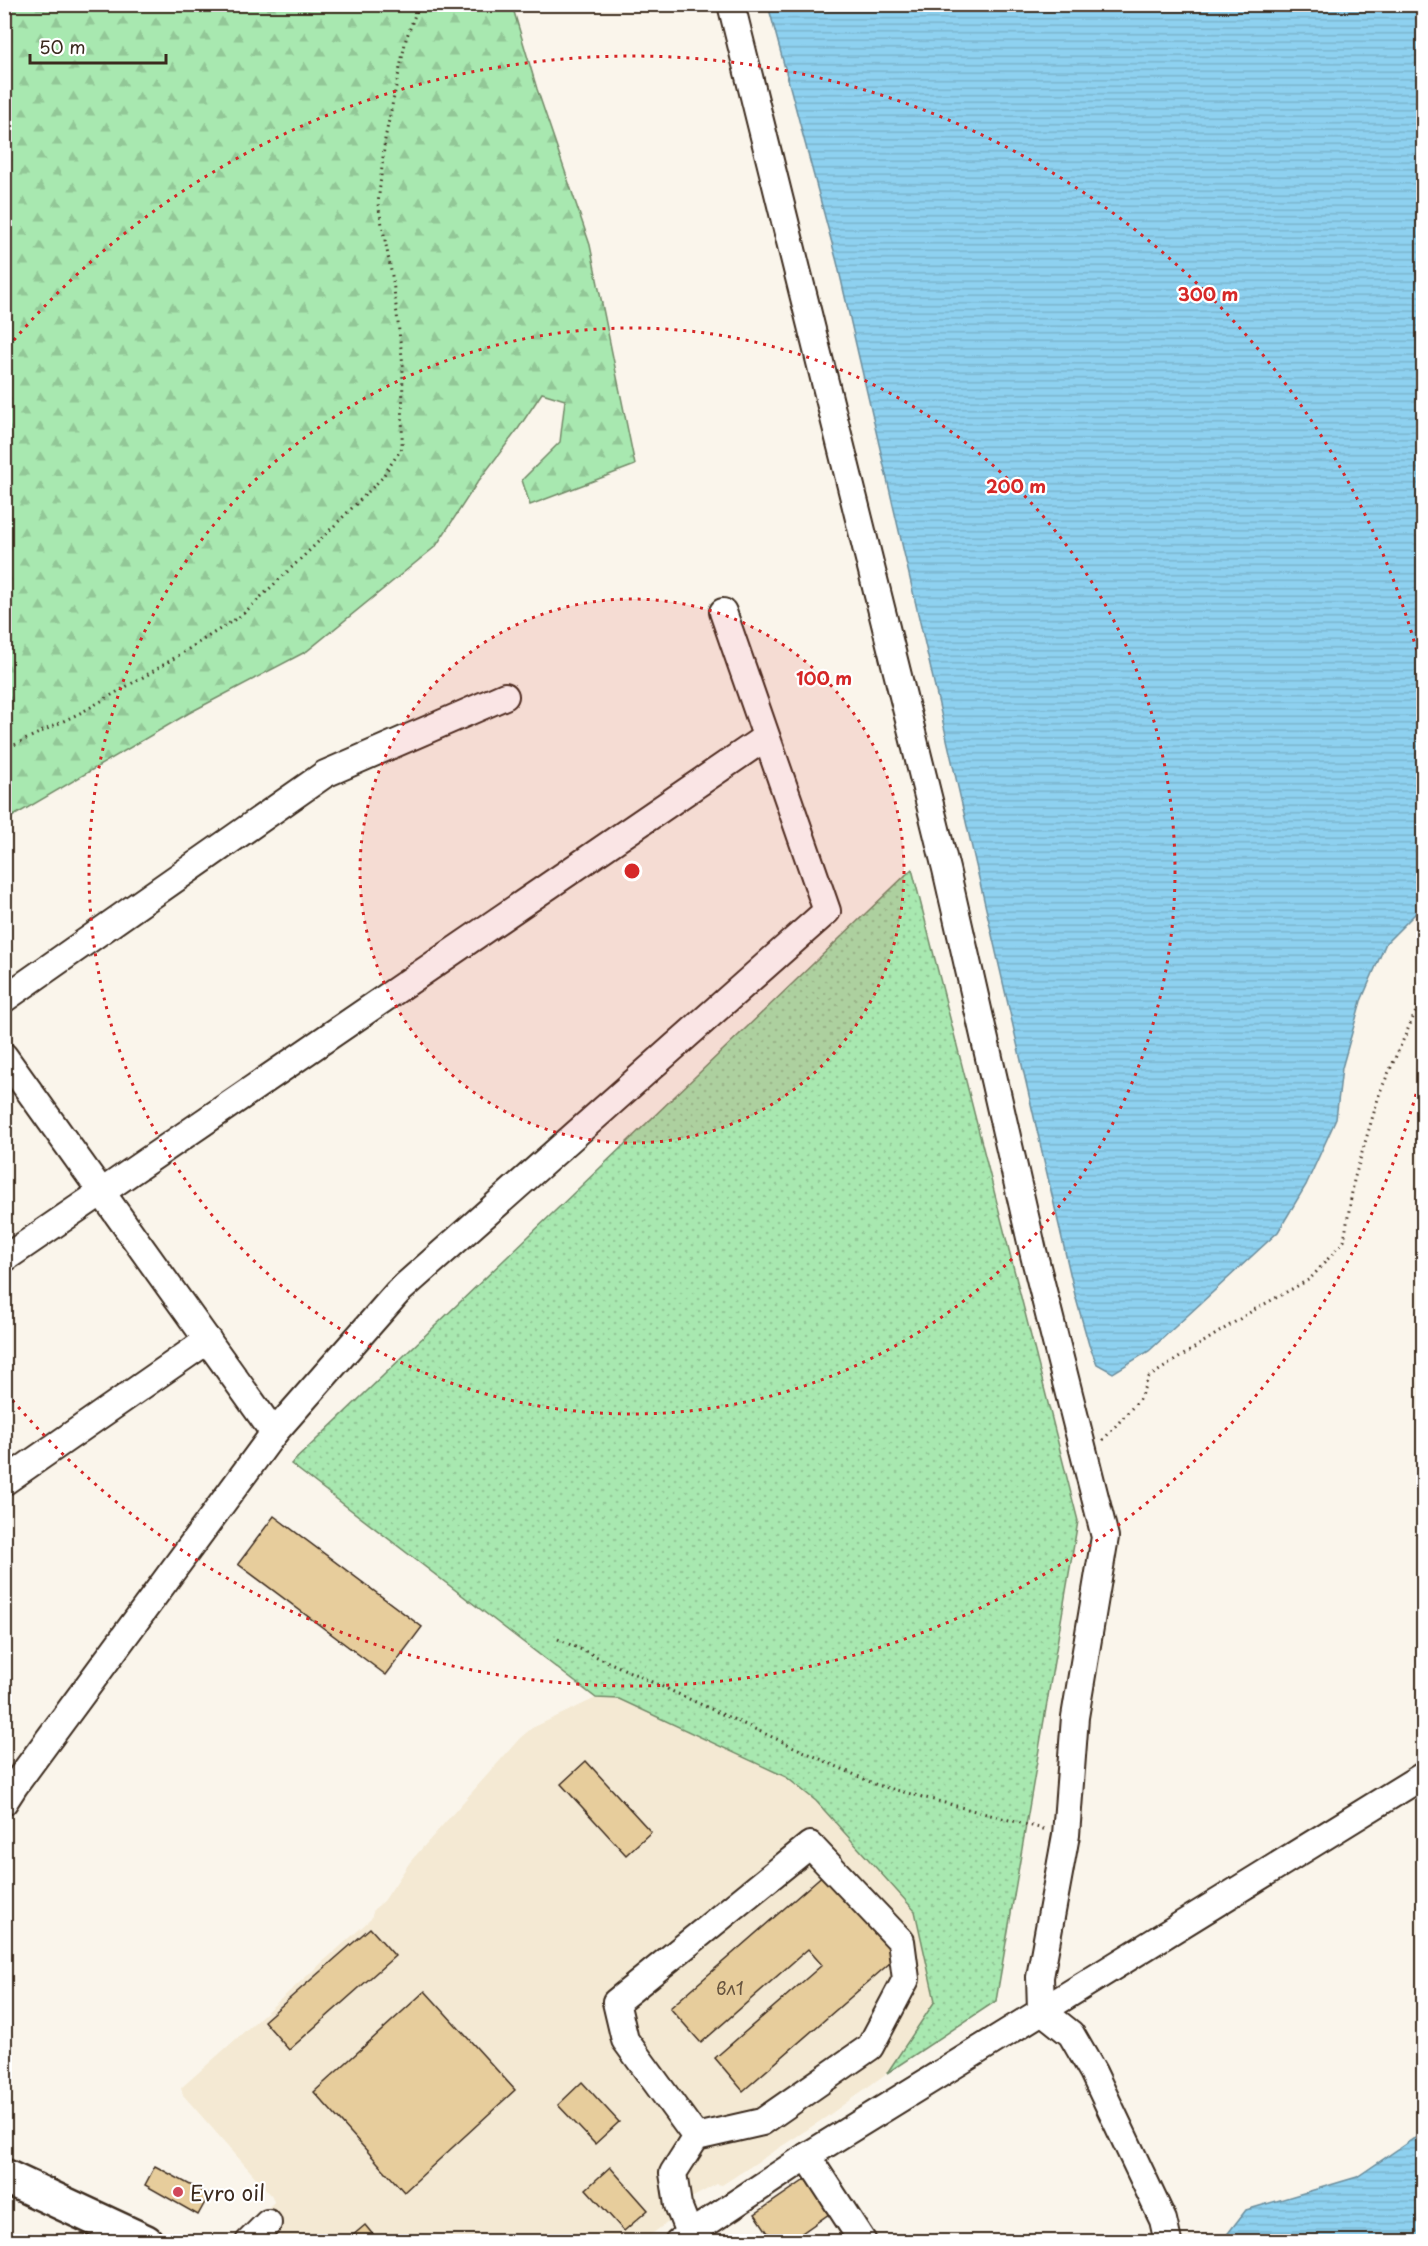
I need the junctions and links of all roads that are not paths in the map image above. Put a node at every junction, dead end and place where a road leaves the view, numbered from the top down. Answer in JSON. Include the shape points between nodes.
{"nodes":[{"id":1,"x":731,"y":4,"type":"edge"},
{"id":2,"x":723,"y":612,"type":"dead end"},
{"id":3,"x":506,"y":696,"type":"dead end"},
{"id":4,"x":766,"y":737,"type":"junction"},
{"id":5,"x":4,"y":999,"type":"edge"},
{"id":6,"x":4,"y":1056,"type":"edge"},
{"id":7,"x":102,"y":1192,"type":"junction"},
{"id":8,"x":4,"y":1259,"type":"edge"},
{"id":9,"x":208,"y":1340,"type":"junction"},
{"id":10,"x":274,"y":1432,"type":"junction"},
{"id":11,"x":4,"y":1482,"type":"edge"},
{"id":12,"x":1424,"y":1775,"type":"edge"},
{"id":13,"x":8,"y":1787,"type":"edge"},
{"id":14,"x":1041,"y":2010,"type":"junction"},
{"id":15,"x":696,"y":2137,"type":"junction"},
{"id":16,"x":807,"y":2156,"type":"junction"},
{"id":17,"x":4,"y":2176,"type":"edge"},
{"id":18,"x":268,"y":2223,"type":"dead end"},
{"id":19,"x":123,"y":2237,"type":"edge"},
{"id":20,"x":684,"y":2237,"type":"edge"},
{"id":21,"x":249,"y":2241,"type":"edge"},
{"id":22,"x":863,"y":2241,"type":"edge"},
{"id":23,"x":1168,"y":2241,"type":"edge"}],
"edges":[{"from":1,"to":14,"type":"street","via":[[946,869],[1033,1251],[1105,1537],[1076,1717],[1066,1835],[1040,1977]]},
{"from":2,"to":4,"type":"street"},
{"from":3,"to":5,"type":"street","via":[[325,774]]},
{"from":4,"to":7,"type":"street"},
{"from":4,"to":10,"type":"street","via":[[827,911],[398,1292]]},
{"from":6,"to":7,"type":"street"},
{"from":7,"to":8,"type":"street"},
{"from":7,"to":9,"type":"street"},
{"from":9,"to":10,"type":"street"},
{"from":9,"to":11,"type":"street"},
{"from":10,"to":13,"type":"street"},
{"from":12,"to":14,"type":"street"},
{"from":14,"to":16,"type":"street"},
{"from":14,"to":23,"type":"street","via":[[1071,2034],[1093,2072],[1163,2220]]},
{"from":15,"to":15,"type":"street","via":[[762,2122],[870,2047],[906,1979],[902,1941],[810,1845],[616,2002],[625,2040]]},
{"from":15,"to":20,"type":"street","via":[[673,2173]]},
{"from":16,"to":20,"type":"street"},
{"from":16,"to":22,"type":"street"},
{"from":17,"to":19,"type":"main road"},
{"from":18,"to":21,"type":"street"}]}
